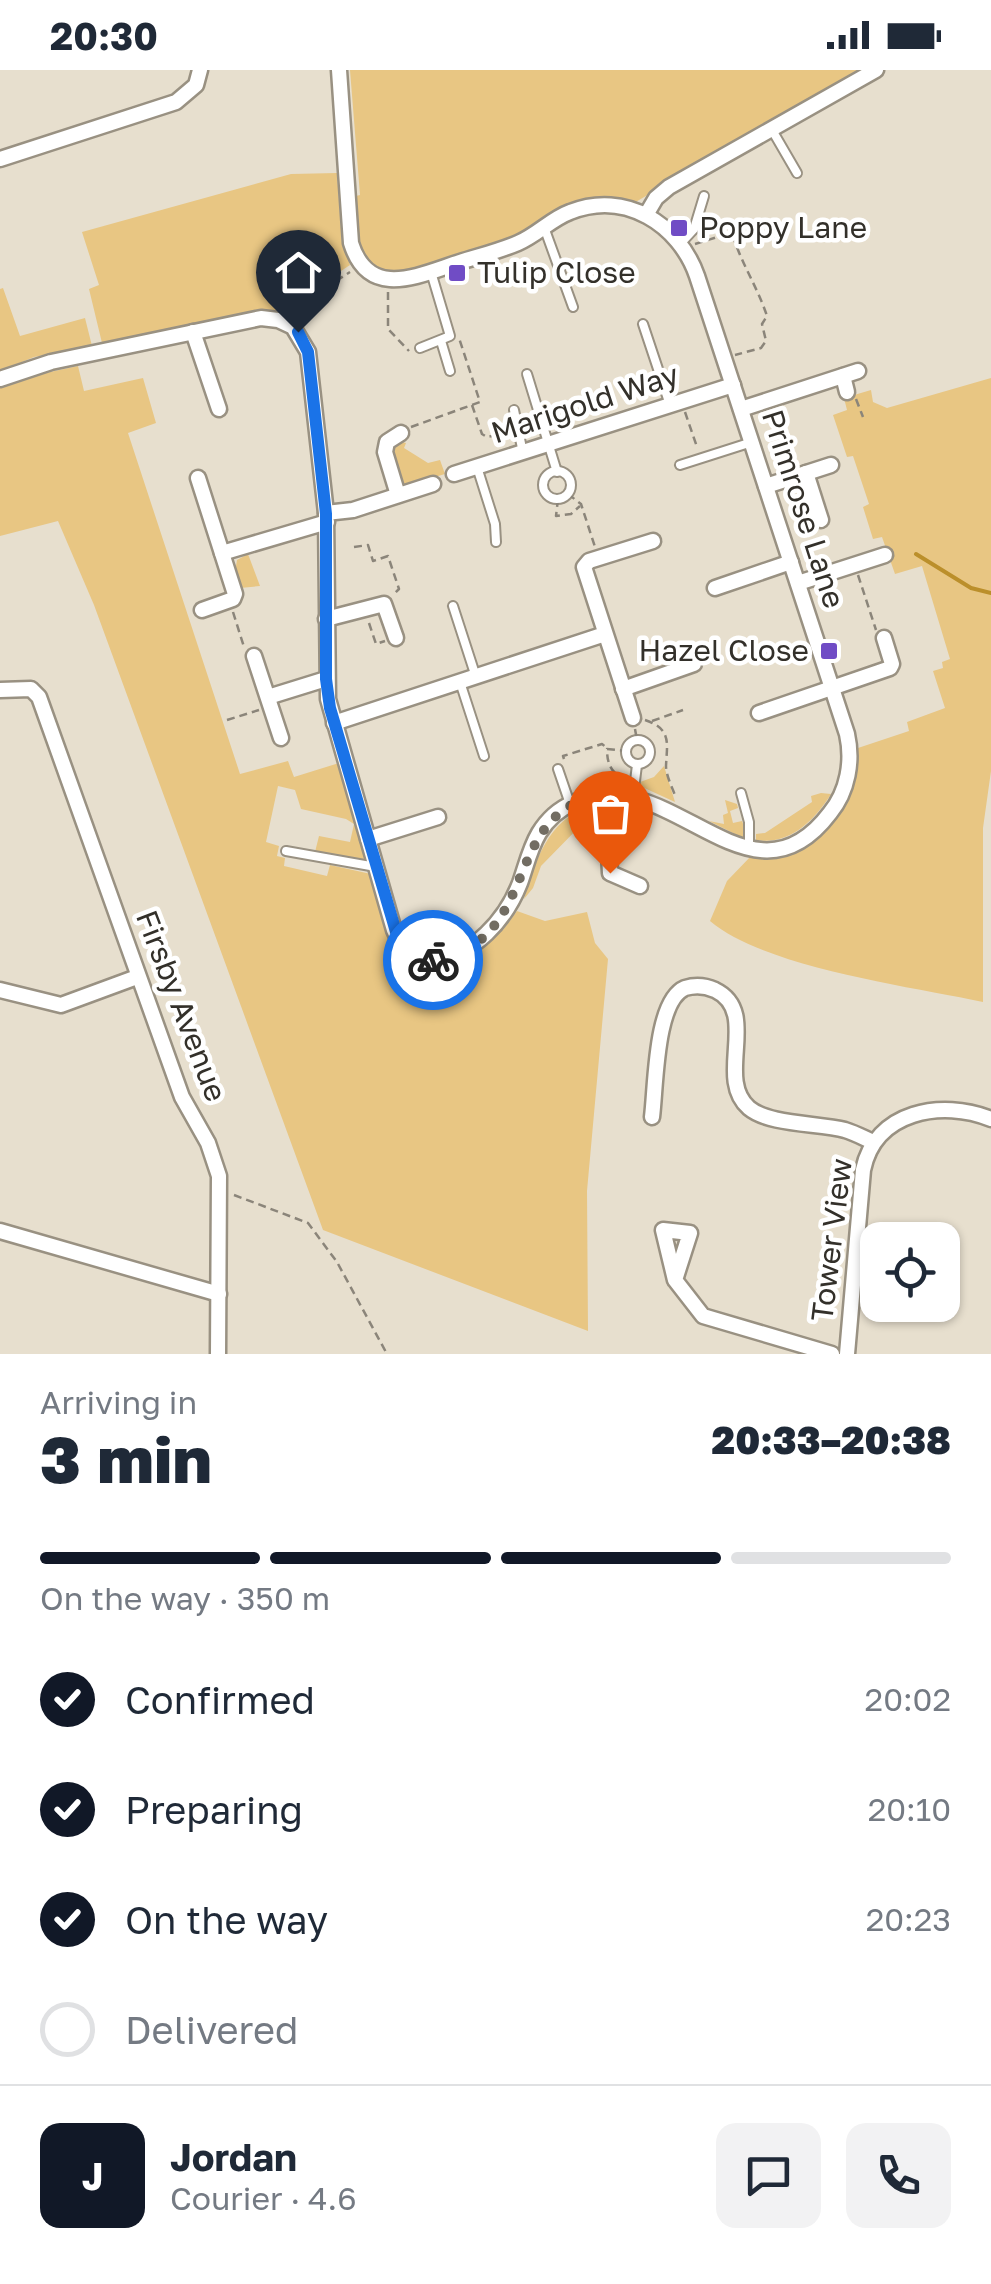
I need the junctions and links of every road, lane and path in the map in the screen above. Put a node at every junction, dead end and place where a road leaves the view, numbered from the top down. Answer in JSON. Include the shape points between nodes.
{"nodes":[{"id":1,"x":200,"y":70,"type":"edge"},
{"id":2,"x":339,"y":70,"type":"edge"},
{"id":3,"x":876,"y":70,"type":"edge"},
{"id":4,"x":772,"y":130,"type":"junction"},
{"id":5,"x":0,"y":159,"type":"edge"},
{"id":6,"x":797,"y":173,"type":"dead end"},
{"id":7,"x":704,"y":196,"type":"dead end"},
{"id":8,"x":646,"y":215,"type":"junction"},
{"id":9,"x":544,"y":227,"type":"junction"},
{"id":10,"x":684,"y":246,"type":"junction"},
{"id":11,"x":362,"y":264,"type":"junction"},
{"id":12,"x":431,"y":272,"type":"junction"},
{"id":13,"x":388,"y":280,"type":"junction"},
{"id":14,"x":326,"y":287,"type":"joint"},
{"id":15,"x":573,"y":307,"type":"dead end"},
{"id":16,"x":283,"y":322,"type":"junction"},
{"id":17,"x":643,"y":324,"type":"dead end"},
{"id":18,"x":193,"y":332,"type":"junction"},
{"id":19,"x":450,"y":336,"type":"junction"},
{"id":20,"x":441,"y":341,"type":"junction"},
{"id":21,"x":420,"y":348,"type":"joint"},
{"id":22,"x":724,"y":359,"type":"junction"},
{"id":23,"x":450,"y":371,"type":"dead end"},
{"id":24,"x":858,"y":371,"type":"dead end"},
{"id":25,"x":527,"y":374,"type":"dead end"},
{"id":26,"x":842,"y":376,"type":"junction"},
{"id":27,"x":0,"y":379,"type":"edge"},
{"id":28,"x":733,"y":385,"type":"junction"},
{"id":29,"x":847,"y":392,"type":"joint"},
{"id":30,"x":676,"y":403,"type":"junction"},
{"id":31,"x":472,"y":405,"type":"junction"},
{"id":32,"x":741,"y":408,"type":"junction"},
{"id":33,"x":219,"y":409,"type":"dead end"},
{"id":34,"x":514,"y":410,"type":"dead end"},
{"id":35,"x":863,"y":417,"type":"dead end"},
{"id":36,"x":401,"y":433,"type":"joint"},
{"id":37,"x":752,"y":442,"type":"junction"},
{"id":38,"x":550,"y":444,"type":"junction"},
{"id":39,"x":523,"y":453,"type":"junction"},
{"id":40,"x":505,"y":458,"type":"junction"},
{"id":41,"x":700,"y":458,"type":"junction"},
{"id":42,"x":680,"y":464,"type":"dead end"},
{"id":43,"x":831,"y":465,"type":"dead end"},
{"id":44,"x":477,"y":468,"type":"junction"},
{"id":45,"x":556,"y":472,"type":"junction"},
{"id":46,"x":806,"y":473,"type":"junction"},
{"id":47,"x":454,"y":474,"type":"dead end"},
{"id":48,"x":198,"y":478,"type":"dead end"},
{"id":49,"x":433,"y":484,"type":"dead end"},
{"id":50,"x":766,"y":486,"type":"junction"},
{"id":51,"x":568,"y":494,"type":"junction"},
{"id":52,"x":398,"y":495,"type":"junction"},
{"id":53,"x":558,"y":499,"type":"junction"},
{"id":54,"x":582,"y":505,"type":"junction"},
{"id":55,"x":327,"y":518,"type":"junction"},
{"id":56,"x":821,"y":520,"type":"dead end"},
{"id":57,"x":653,"y":541,"type":"dead end"},
{"id":58,"x":496,"y":542,"type":"dead end"},
{"id":59,"x":354,"y":546,"type":"dead end"},
{"id":60,"x":222,"y":553,"type":"junction"},
{"id":61,"x":885,"y":554,"type":"dead end"},
{"id":62,"x":598,"y":558,"type":"junction"},
{"id":63,"x":791,"y":562,"type":"junction"},
{"id":64,"x":855,"y":564,"type":"junction"},
{"id":65,"x":798,"y":582,"type":"junction"},
{"id":66,"x":715,"y":588,"type":"dead end"},
{"id":67,"x":229,"y":601,"type":"junction"},
{"id":68,"x":384,"y":604,"type":"junction"},
{"id":69,"x":453,"y":606,"type":"dead end"},
{"id":70,"x":365,"y":608,"type":"junction"},
{"id":71,"x":202,"y":610,"type":"dead end"},
{"id":72,"x":326,"y":618,"type":"junction"},
{"id":73,"x":605,"y":634,"type":"junction"},
{"id":74,"x":396,"y":638,"type":"joint"},
{"id":75,"x":884,"y":638,"type":"joint"},
{"id":76,"x":254,"y":656,"type":"joint"},
{"id":77,"x":694,"y":664,"type":"dead end"},
{"id":78,"x":476,"y":677,"type":"junction"},
{"id":79,"x":326,"y":679,"type":"junction"},
{"id":80,"x":460,"y":682,"type":"junction"},
{"id":81,"x":832,"y":688,"type":"junction"},
{"id":82,"x":624,"y":689,"type":"junction"},
{"id":83,"x":0,"y":690,"type":"edge"},
{"id":84,"x":269,"y":701,"type":"junction"},
{"id":85,"x":683,"y":710,"type":"dead end"},
{"id":86,"x":758,"y":713,"type":"dead end"},
{"id":87,"x":635,"y":719,"type":"joint"},
{"id":88,"x":227,"y":720,"type":"dead end"},
{"id":89,"x":652,"y":722,"type":"junction"},
{"id":90,"x":334,"y":723,"type":"junction"},
{"id":91,"x":281,"y":738,"type":"dead end"},
{"id":92,"x":607,"y":750,"type":"junction"},
{"id":93,"x":626,"y":751,"type":"junction"},
{"id":94,"x":484,"y":756,"type":"dead end"},
{"id":95,"x":636,"y":765,"type":"junction"},
{"id":96,"x":558,"y":769,"type":"joint"},
{"id":97,"x":634,"y":790,"type":"junction"},
{"id":98,"x":741,"y":794,"type":"dead end"},
{"id":99,"x":606,"y":795,"type":"junction"},
{"id":100,"x":570,"y":804,"type":"junction"},
{"id":101,"x":675,"y":813,"type":"junction"},
{"id":102,"x":438,"y":817,"type":"dead end"},
{"id":103,"x":368,"y":838,"type":"junction"},
{"id":104,"x":748,"y":850,"type":"junction"},
{"id":105,"x":286,"y":851,"type":"dead end"},
{"id":106,"x":376,"y":867,"type":"junction"},
{"id":107,"x":640,"y":886,"type":"dead end"},
{"id":108,"x":137,"y":977,"type":"junction"},
{"id":109,"x":0,"y":990,"type":"edge"},
{"id":110,"x":673,"y":1103,"type":"dead end"},
{"id":111,"x":991,"y":1118,"type":"edge"},
{"id":112,"x":873,"y":1142,"type":"junction"},
{"id":113,"x":219,"y":1189,"type":"junction"},
{"id":114,"x":0,"y":1230,"type":"edge"},
{"id":115,"x":675,"y":1280,"type":"dead end"},
{"id":116,"x":218,"y":1294,"type":"junction"},
{"id":117,"x":218,"y":1354,"type":"edge"},
{"id":118,"x":387,"y":1354,"type":"edge"},
{"id":119,"x":832,"y":1354,"type":"edge"},
{"id":120,"x":847,"y":1354,"type":"edge"}],
"edges":[{"from":1,"to":5,"type":"street","via":[[196,85],[176,102]]},
{"from":2,"to":11,"type":"street","via":[[351,243]]},
{"from":3,"to":4,"type":"street"},
{"from":4,"to":6,"type":"lane"},
{"from":4,"to":8,"type":"street","via":[[662,192]]},
{"from":7,"to":10,"type":"lane"},
{"from":8,"to":9,"type":"street","via":[[599,205]]},
{"from":8,"to":10,"type":"street"},
{"from":9,"to":12,"type":"street","via":[[516,244]]},
{"from":9,"to":15,"type":"lane"},
{"from":10,"to":22,"type":"street","name":"Primrose Lane"},
{"from":10,"to":22,"type":"path","via":[[733,236],[745,274],[758,289],[766,341]]},
{"from":11,"to":13,"type":"street"},
{"from":11,"to":14,"type":"path"},
{"from":12,"to":13,"type":"street"},
{"from":12,"to":19,"type":"lane"},
{"from":13,"to":21,"type":"path","via":[[388,329],[408,352]]},
{"from":14,"to":16,"type":"lane"},
{"from":16,"to":18,"type":"street","via":[[261,318]]},
{"from":16,"to":55,"type":"street","via":[[298,332],[308,352]]},
{"from":17,"to":30,"type":"lane"},
{"from":18,"to":27,"type":"street"},
{"from":18,"to":33,"type":"street"},
{"from":19,"to":20,"type":"lane"},
{"from":19,"to":31,"type":"path","via":[[460,339],[480,400]]},
{"from":20,"to":21,"type":"lane"},
{"from":20,"to":23,"type":"lane"},
{"from":22,"to":28,"type":"street","name":"Primrose Lane"},
{"from":24,"to":26,"type":"street"},
{"from":25,"to":38,"type":"lane"},
{"from":26,"to":29,"type":"street"},
{"from":26,"to":32,"type":"street"},
{"from":28,"to":30,"type":"street","name":"Marigold Way"},
{"from":28,"to":32,"type":"street","name":"Primrose Lane"},
{"from":29,"to":35,"type":"path"},
{"from":30,"to":38,"type":"street","name":"Marigold Way"},
{"from":30,"to":41,"type":"path"},
{"from":31,"to":36,"type":"path"},
{"from":31,"to":40,"type":"path","via":[[482,434],[498,435]]},
{"from":32,"to":37,"type":"street","name":"Primrose Lane"},
{"from":34,"to":39,"type":"lane"},
{"from":36,"to":52,"type":"street","via":[[384,452]]},
{"from":37,"to":41,"type":"lane"},
{"from":37,"to":50,"type":"street","name":"Primrose Lane"},
{"from":38,"to":39,"type":"street","name":"Marigold Way"},
{"from":38,"to":45,"type":"lane"},
{"from":39,"to":40,"type":"street","name":"Marigold Way"},
{"from":40,"to":44,"type":"street","name":"Marigold Way"},
{"from":41,"to":42,"type":"lane"},
{"from":43,"to":46,"type":"street"},
{"from":44,"to":47,"type":"street","name":"Marigold Way"},
{"from":44,"to":58,"type":"lane"},
{"from":45,"to":51,"type":"lane","via":[[569,478]]},
{"from":45,"to":53,"type":"lane","via":[[544,486]]},
{"from":46,"to":50,"type":"street"},
{"from":46,"to":56,"type":"street"},
{"from":48,"to":60,"type":"street"},
{"from":49,"to":52,"type":"street"},
{"from":50,"to":63,"type":"street","name":"Primrose Lane"},
{"from":51,"to":53,"type":"lane"},
{"from":51,"to":54,"type":"path"},
{"from":52,"to":55,"type":"street"},
{"from":53,"to":54,"type":"path","via":[[556,516]]},
{"from":54,"to":62,"type":"path"},
{"from":55,"to":60,"type":"street"},
{"from":55,"to":72,"type":"street"},
{"from":57,"to":62,"type":"street"},
{"from":59,"to":68,"type":"path","via":[[368,545],[373,561],[388,556],[399,589]]},
{"from":60,"to":67,"type":"street","via":[[235,594]]},
{"from":61,"to":64,"type":"street"},
{"from":62,"to":73,"type":"street","via":[[584,571]]},
{"from":63,"to":65,"type":"street","name":"Primrose Lane"},
{"from":63,"to":66,"type":"street"},
{"from":64,"to":65,"type":"street"},
{"from":64,"to":75,"type":"path","via":[[876,632]]},
{"from":65,"to":81,"type":"street","name":"Primrose Lane"},
{"from":67,"to":71,"type":"street"},
{"from":67,"to":76,"type":"path","via":[[246,654]]},
{"from":68,"to":70,"type":"street"},
{"from":68,"to":74,"type":"street"},
{"from":69,"to":78,"type":"lane"},
{"from":70,"to":72,"type":"street"},
{"from":70,"to":74,"type":"path","via":[[376,644]]},
{"from":72,"to":79,"type":"street"},
{"from":73,"to":78,"type":"street"},
{"from":73,"to":82,"type":"street"},
{"from":75,"to":81,"type":"street","via":[[890,668]]},
{"from":76,"to":84,"type":"street"},
{"from":77,"to":82,"type":"street"},
{"from":78,"to":80,"type":"street"},
{"from":79,"to":84,"type":"street"},
{"from":79,"to":90,"type":"street"},
{"from":80,"to":90,"type":"street"},
{"from":80,"to":94,"type":"lane"},
{"from":81,"to":86,"type":"street"},
{"from":81,"to":104,"type":"street","name":"Primrose Lane","via":[[850,750],[840,796],[806,836],[779,849]]},
{"from":82,"to":87,"type":"street"},
{"from":83,"to":108,"type":"street","name":"Firsby Avenue","via":[[31,689],[40,697]]},
{"from":84,"to":88,"type":"path"},
{"from":84,"to":91,"type":"street"},
{"from":85,"to":89,"type":"path"},
{"from":87,"to":89,"type":"path"},
{"from":89,"to":101,"type":"path","via":[[669,745],[666,768]]},
{"from":90,"to":103,"type":"street"},
{"from":92,"to":93,"type":"path"},
{"from":92,"to":96,"type":"path","via":[[604,744],[563,756]]},
{"from":92,"to":97,"type":"path","via":[[614,773]]},
{"from":93,"to":95,"type":"lane"},
{"from":93,"to":95,"type":"lane","via":[[636,740],[648,746],[648,760]]},
{"from":95,"to":97,"type":"lane"},
{"from":96,"to":100,"type":"lane"},
{"from":97,"to":99,"type":"street"},
{"from":97,"to":101,"type":"street"},
{"from":98,"to":104,"type":"lane"},
{"from":99,"to":100,"type":"street"},
{"from":99,"to":107,"type":"street","via":[[610,873]]},
{"from":100,"to":106,"type":"street","via":[[542,828],[496,924],[447,956],[421,960],[401,946]]},
{"from":101,"to":104,"type":"street"},
{"from":102,"to":103,"type":"street"},
{"from":103,"to":106,"type":"street"},
{"from":105,"to":106,"type":"lane"},
{"from":108,"to":109,"type":"street","via":[[62,1005]]},
{"from":108,"to":113,"type":"street","name":"Firsby Avenue","via":[[182,1097],[208,1143]]},
{"from":110,"to":112,"type":"street","via":[[653,1109],[663,1022],[683,989],[708,987],[725,997],[736,1018],[736,1085],[746,1106]]},
{"from":111,"to":112,"type":"street","name":"Tower View","via":[[926,1111],[898,1121]]},
{"from":112,"to":120,"type":"street","name":"Tower View","via":[[863,1170]]},
{"from":113,"to":116,"type":"street","name":"Firsby Avenue"},
{"from":113,"to":118,"type":"path","via":[[308,1223]]},
{"from":114,"to":116,"type":"street"},
{"from":115,"to":119,"type":"street","name":"Tower View","via":[[704,1316]]},
{"from":116,"to":117,"type":"street","name":"Firsby Avenue"}]}
